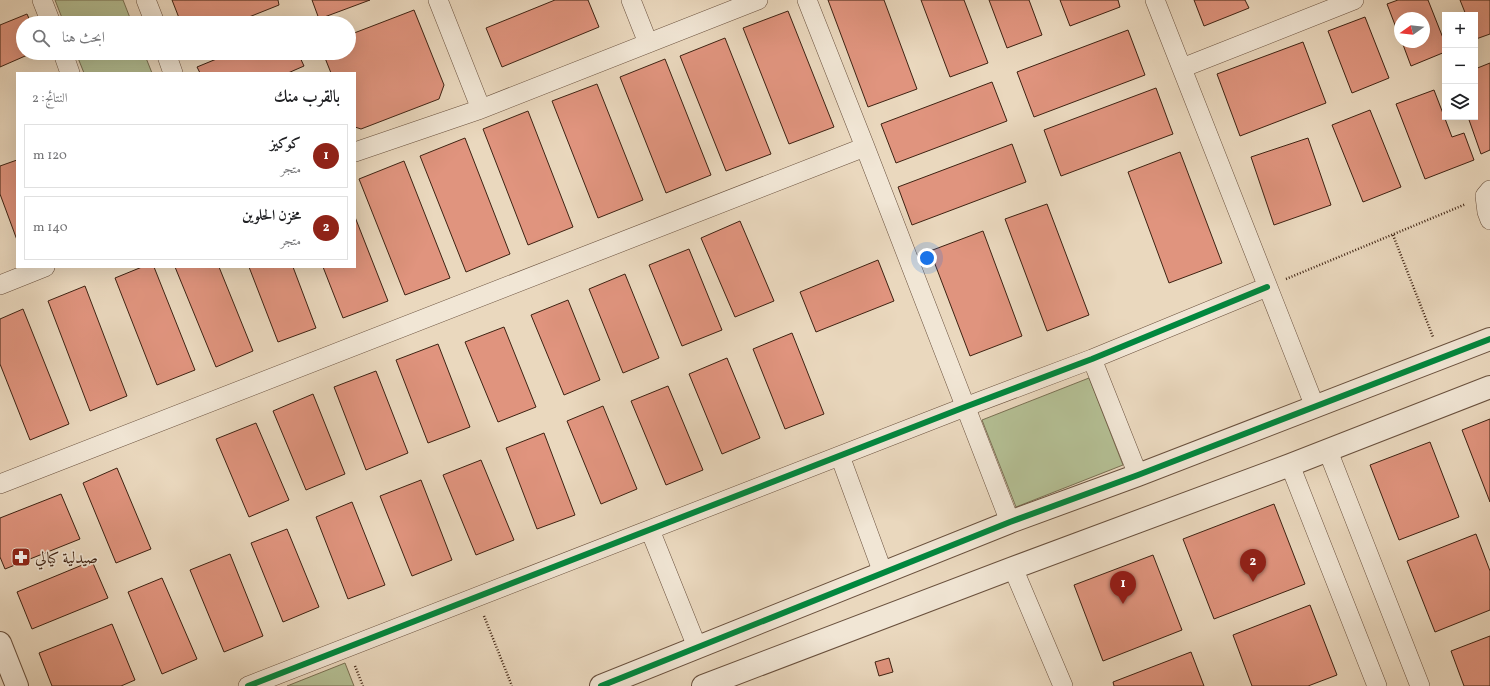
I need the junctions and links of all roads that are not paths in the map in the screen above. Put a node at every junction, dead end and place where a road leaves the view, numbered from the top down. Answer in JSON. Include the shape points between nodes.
{"nodes":[{"id":1,"x":42,"y":0,"type":"edge"},
{"id":2,"x":146,"y":0,"type":"edge"},
{"id":3,"x":438,"y":0,"type":"edge"},
{"id":4,"x":631,"y":0,"type":"edge"},
{"id":5,"x":758,"y":0,"type":"edge"},
{"id":6,"x":807,"y":0,"type":"edge"},
{"id":7,"x":1155,"y":0,"type":"edge"},
{"id":8,"x":1354,"y":0,"type":"edge"},
{"id":9,"x":48,"y":16,"type":"edge"},
{"id":10,"x":152,"y":16,"type":"edge"},
{"id":11,"x":648,"y":43,"type":"junction"},
{"id":12,"x":65,"y":60,"type":"edge"},
{"id":13,"x":168,"y":60,"type":"edge"},
{"id":14,"x":1182,"y":68,"type":"junction"},
{"id":15,"x":70,"y":72,"type":"edge"},
{"id":16,"x":173,"y":72,"type":"edge"},
{"id":17,"x":481,"y":109,"type":"junction"},
{"id":18,"x":865,"y":147,"type":"junction"},
{"id":19,"x":356,"y":152,"type":"edge"},
{"id":20,"x":1488,"y":193,"type":"edge"},
{"id":21,"x":1490,"y":220,"type":"edge"},
{"id":22,"x":42,"y":268,"type":"edge"},
{"id":23,"x":0,"y":285,"type":"edge"},
{"id":24,"x":1267,"y":287,"type":"junction"},
{"id":25,"x":1490,"y":339,"type":"edge"},
{"id":26,"x":1092,"y":359,"type":"junction"},
{"id":27,"x":1490,"y":387,"type":"edge"},
{"id":28,"x":965,"y":407,"type":"junction"},
{"id":29,"x":1315,"y":407,"type":"junction"},
{"id":30,"x":1328,"y":450,"type":"junction"},
{"id":31,"x":840,"y":456,"type":"junction"},
{"id":32,"x":1290,"y":465,"type":"junction"},
{"id":33,"x":1138,"y":475,"type":"junction"},
{"id":34,"x":0,"y":484,"type":"edge"},
{"id":35,"x":1010,"y":522,"type":"junction"},
{"id":36,"x":650,"y":530,"type":"junction"},
{"id":37,"x":1013,"y":568,"type":"junction"},
{"id":38,"x":883,"y":573,"type":"junction"},
{"id":39,"x":0,"y":643,"type":"edge"},
{"id":40,"x":697,"y":647,"type":"junction"},
{"id":41,"x":707,"y":685,"type":"edge"},
{"id":42,"x":18,"y":686,"type":"edge"},
{"id":43,"x":248,"y":686,"type":"edge"},
{"id":44,"x":601,"y":686,"type":"edge"},
{"id":45,"x":1063,"y":686,"type":"edge"},
{"id":46,"x":1378,"y":686,"type":"edge"},
{"id":47,"x":1420,"y":686,"type":"edge"}],
"edges":[{"from":1,"to":9,"type":"street"},
{"from":2,"to":10,"type":"street"},
{"from":3,"to":17,"type":"street"},
{"from":4,"to":11,"type":"street"},
{"from":5,"to":11,"type":"street"},
{"from":6,"to":18,"type":"street"},
{"from":7,"to":14,"type":"street"},
{"from":8,"to":14,"type":"street"},
{"from":11,"to":17,"type":"street"},
{"from":12,"to":15,"type":"street"},
{"from":13,"to":16,"type":"street"},
{"from":14,"to":24,"type":"street"},
{"from":17,"to":19,"type":"street"},
{"from":18,"to":28,"type":"street"},
{"from":18,"to":34,"type":"street"},
{"from":20,"to":21,"type":"street","via":[[1487,212]]},
{"from":22,"to":23,"type":"street"},
{"from":24,"to":26,"type":"street"},
{"from":24,"to":29,"type":"street"},
{"from":25,"to":29,"type":"street"},
{"from":26,"to":28,"type":"street"},
{"from":26,"to":33,"type":"street"},
{"from":27,"to":30,"type":"street"},
{"from":28,"to":31,"type":"street"},
{"from":28,"to":35,"type":"street"},
{"from":29,"to":33,"type":"street"},
{"from":30,"to":32,"type":"street"},
{"from":30,"to":47,"type":"street"},
{"from":31,"to":36,"type":"street"},
{"from":31,"to":38,"type":"street"},
{"from":32,"to":37,"type":"street"},
{"from":32,"to":46,"type":"street"},
{"from":33,"to":35,"type":"street"},
{"from":35,"to":38,"type":"street"},
{"from":36,"to":40,"type":"street"},
{"from":36,"to":43,"type":"street"},
{"from":37,"to":41,"type":"street"},
{"from":37,"to":45,"type":"street"},
{"from":38,"to":40,"type":"street"},
{"from":39,"to":42,"type":"street"},
{"from":40,"to":44,"type":"street"}]}
